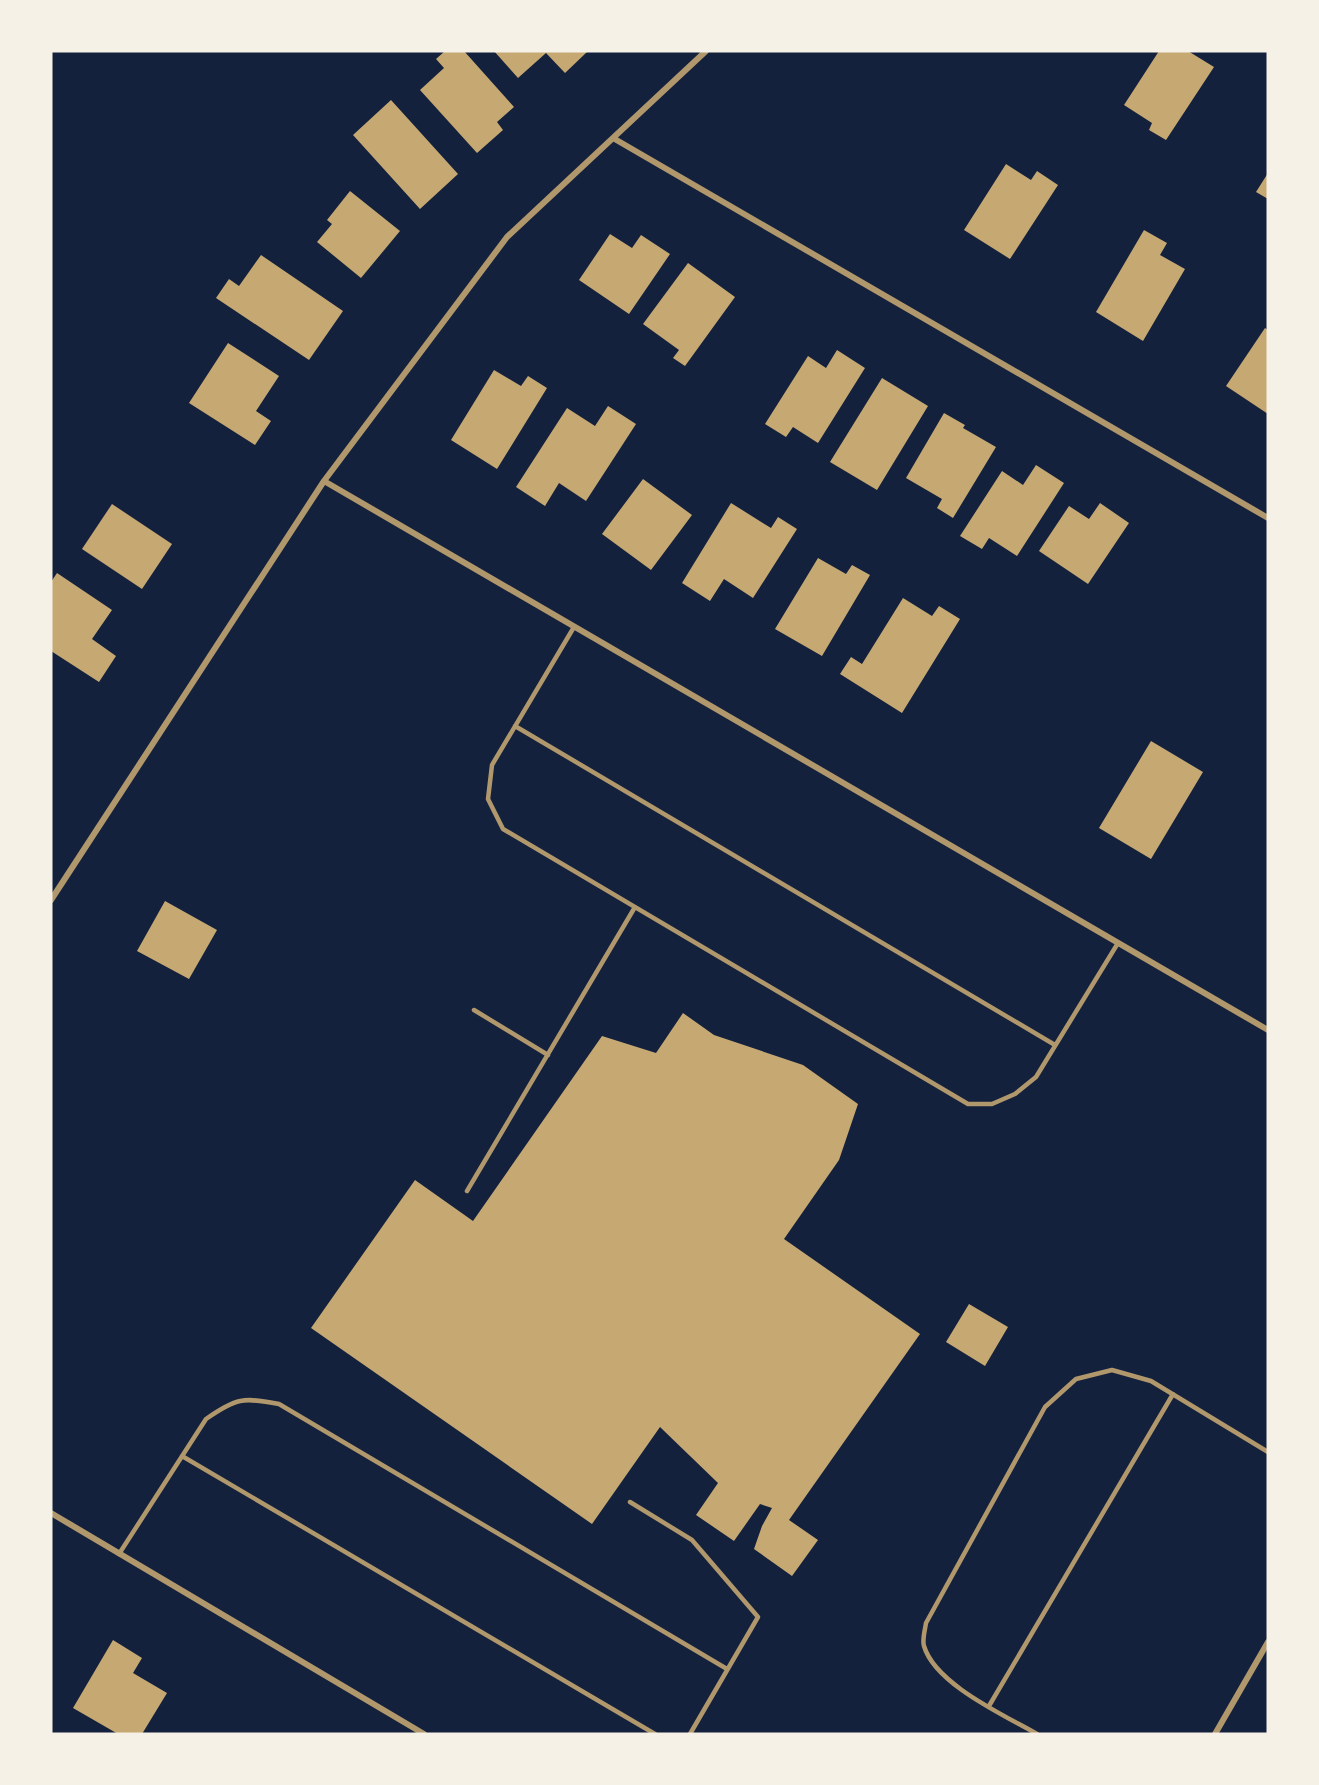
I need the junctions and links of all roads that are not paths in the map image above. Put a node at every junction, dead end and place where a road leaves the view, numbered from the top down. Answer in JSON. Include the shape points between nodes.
{"nodes":[{"id":1,"x":706,"y":51,"type":"edge"},
{"id":2,"x":613,"y":138,"type":"junction"},
{"id":3,"x":324,"y":481,"type":"junction"},
{"id":4,"x":1268,"y":518,"type":"edge"},
{"id":5,"x":574,"y":627,"type":"junction"},
{"id":6,"x":515,"y":726,"type":"junction"},
{"id":7,"x":51,"y":900,"type":"edge"},
{"id":8,"x":635,"y":907,"type":"junction"},
{"id":9,"x":1118,"y":943,"type":"junction"},
{"id":10,"x":474,"y":1010,"type":"dead end"},
{"id":11,"x":1268,"y":1030,"type":"edge"},
{"id":12,"x":1055,"y":1045,"type":"junction"},
{"id":13,"x":548,"y":1054,"type":"junction"},
{"id":14,"x":466,"y":1191,"type":"dead end"},
{"id":15,"x":1173,"y":1394,"type":"junction"},
{"id":16,"x":1268,"y":1452,"type":"edge"},
{"id":17,"x":182,"y":1456,"type":"junction"},
{"id":18,"x":630,"y":1502,"type":"dead end"},
{"id":19,"x":51,"y":1513,"type":"edge"},
{"id":20,"x":119,"y":1554,"type":"junction"},
{"id":21,"x":1268,"y":1642,"type":"edge"},
{"id":22,"x":727,"y":1669,"type":"junction"},
{"id":23,"x":989,"y":1706,"type":"junction"},
{"id":24,"x":424,"y":1734,"type":"edge"},
{"id":25,"x":655,"y":1734,"type":"edge"},
{"id":26,"x":690,"y":1734,"type":"edge"},
{"id":27,"x":1037,"y":1734,"type":"edge"},
{"id":28,"x":1215,"y":1734,"type":"edge"}],
"edges":[{"from":1,"to":2,"type":"street"},
{"from":2,"to":3,"type":"street","via":[[507,237]]},
{"from":2,"to":4,"type":"street"},
{"from":3,"to":5,"type":"street"},
{"from":3,"to":7,"type":"street"},
{"from":5,"to":6,"type":"lane"},
{"from":5,"to":9,"type":"street"},
{"from":6,"to":8,"type":"lane","via":[[492,765],[488,799],[503,828]]},
{"from":6,"to":12,"type":"lane"},
{"from":8,"to":12,"type":"lane","via":[[968,1104],[992,1104],[1015,1094],[1036,1077]]},
{"from":8,"to":13,"type":"lane"},
{"from":9,"to":11,"type":"street"},
{"from":9,"to":12,"type":"lane"},
{"from":10,"to":13,"type":"lane"},
{"from":13,"to":14,"type":"lane"},
{"from":15,"to":16,"type":"lane"},
{"from":15,"to":23,"type":"lane"},
{"from":15,"to":23,"type":"lane","via":[[1151,1381],[1112,1370],[1076,1379],[1045,1407],[926,1623],[923,1645],[935,1668]]},
{"from":17,"to":20,"type":"lane"},
{"from":17,"to":22,"type":"lane","via":[[206,1419],[226,1404],[252,1399],[279,1404]]},
{"from":17,"to":25,"type":"lane"},
{"from":18,"to":22,"type":"lane","via":[[692,1540],[758,1617]]},
{"from":19,"to":20,"type":"street"},
{"from":20,"to":24,"type":"street"},
{"from":21,"to":28,"type":"street"},
{"from":22,"to":26,"type":"lane"},
{"from":23,"to":27,"type":"lane"}]}
